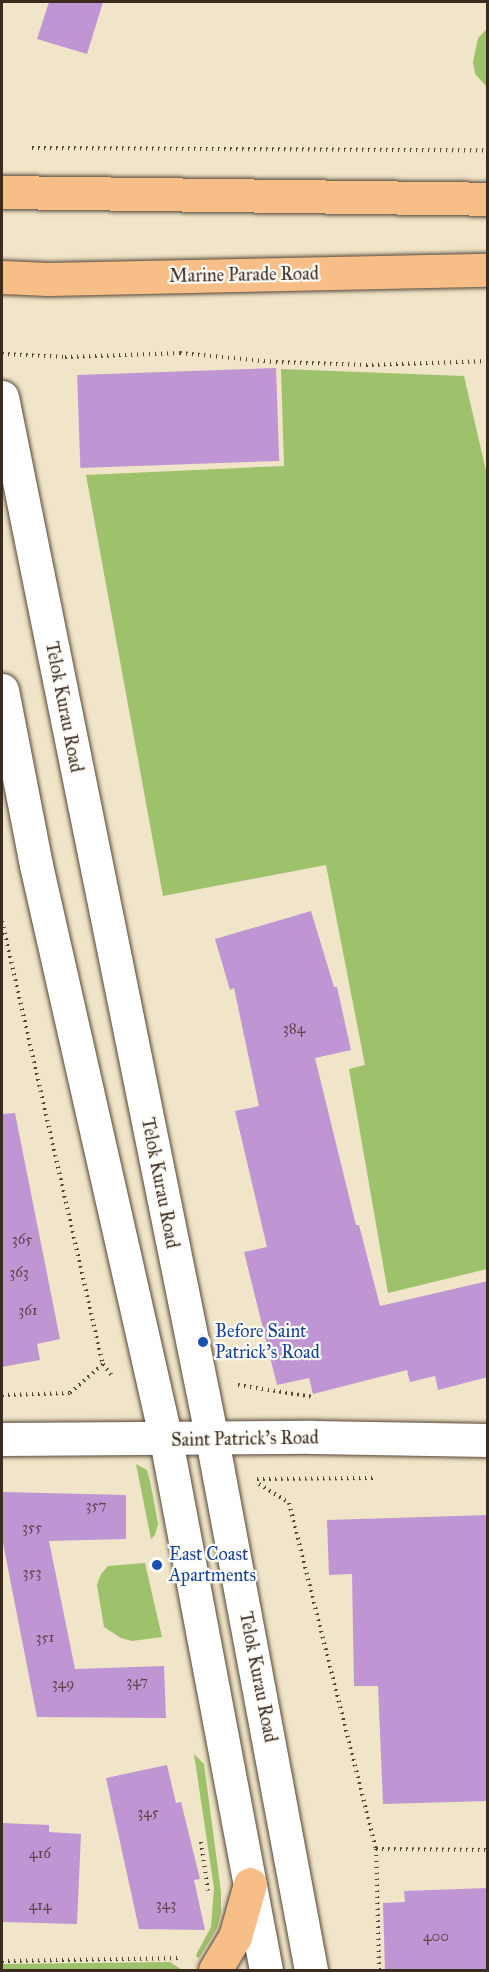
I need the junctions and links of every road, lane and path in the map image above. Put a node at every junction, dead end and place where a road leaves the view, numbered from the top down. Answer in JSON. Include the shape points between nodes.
{"nodes":[{"id":1,"x":32,"y":148,"type":"dead end"},
{"id":2,"x":488,"y":150,"type":"edge"},
{"id":3,"x":2,"y":192,"type":"edge"},
{"id":4,"x":488,"y":199,"type":"edge"},
{"id":5,"x":488,"y":270,"type":"edge"},
{"id":6,"x":2,"y":277,"type":"edge"},
{"id":7,"x":2,"y":354,"type":"edge"},
{"id":8,"x":488,"y":361,"type":"edge"},
{"id":9,"x":2,"y":397,"type":"edge"},
{"id":10,"x":2,"y":690,"type":"edge"},
{"id":11,"x":2,"y":921,"type":"edge"},
{"id":12,"x":103,"y":1364,"type":"junction"},
{"id":13,"x":116,"y":1383,"type":"dead end"},
{"id":14,"x":227,"y":1383,"type":"dead end"},
{"id":15,"x":2,"y":1395,"type":"edge"},
{"id":16,"x":299,"y":1396,"type":"dead end"},
{"id":17,"x":2,"y":1439,"type":"edge"},
{"id":18,"x":212,"y":1439,"type":"junction"},
{"id":19,"x":166,"y":1440,"type":"junction"},
{"id":20,"x":488,"y":1440,"type":"edge"},
{"id":21,"x":381,"y":1478,"type":"dead end"},
{"id":22,"x":250,"y":1479,"type":"dead end"},
{"id":23,"x":200,"y":1835,"type":"dead end"},
{"id":24,"x":488,"y":1850,"type":"edge"},
{"id":25,"x":250,"y":1884,"type":"junction"},
{"id":26,"x":208,"y":1892,"type":"dead end"},
{"id":27,"x":186,"y":1958,"type":"dead end"},
{"id":28,"x":2,"y":1961,"type":"edge"},
{"id":29,"x":216,"y":1971,"type":"edge"},
{"id":30,"x":266,"y":1971,"type":"edge"},
{"id":31,"x":310,"y":1971,"type":"edge"},
{"id":32,"x":379,"y":1971,"type":"edge"}],
"edges":[{"from":1,"to":2,"type":"path"},
{"from":3,"to":4,"type":"main road"},
{"from":5,"to":6,"type":"main road","name":"Marine Parade Road"},
{"from":7,"to":8,"type":"path","via":[[65,357],[180,353],[366,365]]},
{"from":9,"to":18,"type":"street","name":"Telok Kurau Road"},
{"from":10,"to":19,"type":"street","via":[[36,865]]},
{"from":11,"to":12,"type":"path"},
{"from":12,"to":13,"type":"path"},
{"from":12,"to":15,"type":"path","via":[[70,1393]]},
{"from":14,"to":16,"type":"path"},
{"from":17,"to":19,"type":"street","name":"Saint Patrick's Road"},
{"from":18,"to":19,"type":"street","name":"Saint Patrick's Road"},
{"from":18,"to":20,"type":"street","name":"Saint Patrick's Road"},
{"from":18,"to":31,"type":"street","name":"Telok Kurau Road"},
{"from":19,"to":25,"type":"street"},
{"from":21,"to":22,"type":"path"},
{"from":23,"to":26,"type":"path"},
{"from":24,"to":32,"type":"path","via":[[376,1849]]},
{"from":25,"to":29,"type":"main road","via":[[235,1937]]},
{"from":25,"to":30,"type":"street"},
{"from":27,"to":28,"type":"path"}]}
